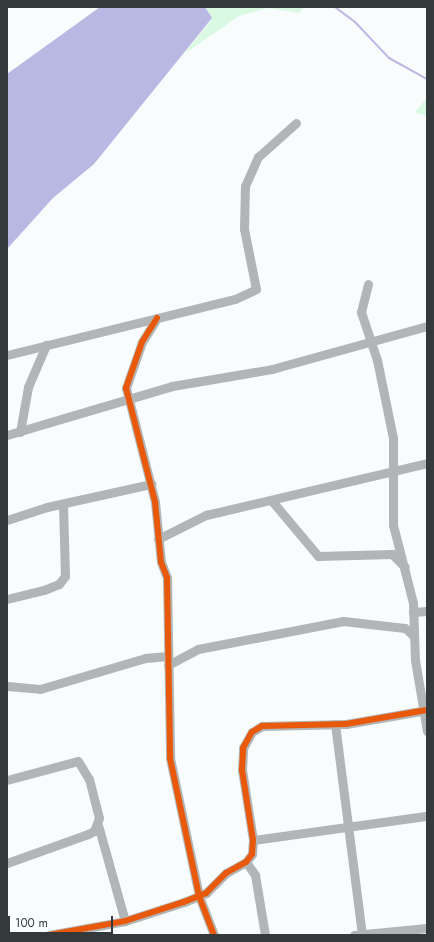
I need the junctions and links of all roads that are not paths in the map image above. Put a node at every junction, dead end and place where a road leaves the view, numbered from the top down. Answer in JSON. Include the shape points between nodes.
{"nodes":[{"id":1,"x":296,"y":123,"type":"dead end"},
{"id":2,"x":368,"y":284,"type":"dead end"},
{"id":3,"x":157,"y":318,"type":"junction"},
{"id":4,"x":427,"y":326,"type":"edge"},
{"id":5,"x":369,"y":341,"type":"junction"},
{"id":6,"x":46,"y":345,"type":"junction"},
{"id":7,"x":7,"y":355,"type":"edge"},
{"id":8,"x":128,"y":399,"type":"junction"},
{"id":9,"x":20,"y":432,"type":"junction"},
{"id":10,"x":7,"y":435,"type":"edge"},
{"id":11,"x":427,"y":463,"type":"edge"},
{"id":12,"x":395,"y":468,"type":"junction"},
{"id":13,"x":151,"y":484,"type":"junction"},
{"id":14,"x":272,"y":501,"type":"junction"},
{"id":15,"x":63,"y":504,"type":"junction"},
{"id":16,"x":7,"y":520,"type":"edge"},
{"id":17,"x":158,"y":539,"type":"junction"},
{"id":18,"x":406,"y":568,"type":"junction"},
{"id":19,"x":7,"y":599,"type":"edge"},
{"id":20,"x":427,"y":611,"type":"edge"},
{"id":21,"x":413,"y":612,"type":"junction"},
{"id":22,"x":414,"y":636,"type":"junction"},
{"id":23,"x":168,"y":660,"type":"junction"},
{"id":24,"x":7,"y":686,"type":"edge"},
{"id":25,"x":426,"y":710,"type":"edge"},
{"id":26,"x":335,"y":724,"type":"junction"},
{"id":27,"x":427,"y":731,"type":"edge"},
{"id":28,"x":7,"y":780,"type":"edge"},
{"id":29,"x":427,"y":816,"type":"edge"},
{"id":30,"x":98,"y":825,"type":"junction"},
{"id":31,"x":348,"y":827,"type":"junction"},
{"id":32,"x":253,"y":840,"type":"junction"},
{"id":33,"x":246,"y":862,"type":"junction"},
{"id":34,"x":7,"y":863,"type":"edge"},
{"id":35,"x":199,"y":896,"type":"junction"},
{"id":36,"x":125,"y":921,"type":"junction"},
{"id":37,"x":427,"y":928,"type":"edge"},
{"id":38,"x":50,"y":935,"type":"edge"},
{"id":39,"x":214,"y":935,"type":"edge"},
{"id":40,"x":265,"y":935,"type":"edge"},
{"id":41,"x":358,"y":935,"type":"edge"}],
"edges":[{"from":1,"to":3,"type":"street","via":[[258,157],[245,186],[244,229],[256,289],[235,299]]},
{"from":2,"to":5,"type":"street","via":[[360,305]]},
{"from":3,"to":6,"type":"street"},
{"from":3,"to":8,"type":"street","via":[[142,342],[128,376]]},
{"from":4,"to":5,"type":"street"},
{"from":5,"to":8,"type":"street","via":[[272,369],[172,386]]},
{"from":5,"to":12,"type":"street","via":[[377,360]]},
{"from":6,"to":7,"type":"street"},
{"from":6,"to":9,"type":"street","via":[[28,387]]},
{"from":8,"to":9,"type":"street"},
{"from":8,"to":13,"type":"street"},
{"from":9,"to":10,"type":"street"},
{"from":11,"to":12,"type":"street"},
{"from":12,"to":14,"type":"street"},
{"from":12,"to":18,"type":"street","via":[[393,525]]},
{"from":13,"to":15,"type":"street"},
{"from":13,"to":17,"type":"street"},
{"from":14,"to":17,"type":"street","via":[[206,515]]},
{"from":14,"to":18,"type":"street","via":[[318,556],[392,554]]},
{"from":15,"to":16,"type":"street"},
{"from":15,"to":19,"type":"street","via":[[65,576],[59,584],[44,590]]},
{"from":17,"to":23,"type":"street","via":[[169,593]]},
{"from":18,"to":21,"type":"street"},
{"from":20,"to":21,"type":"street"},
{"from":21,"to":22,"type":"street"},
{"from":22,"to":23,"type":"street","via":[[405,628],[343,621],[198,649]]},
{"from":22,"to":25,"type":"street"},
{"from":23,"to":24,"type":"street","via":[[145,658],[40,689]]},
{"from":23,"to":35,"type":"street","via":[[170,758]]},
{"from":25,"to":26,"type":"street"},
{"from":25,"to":27,"type":"street"},
{"from":26,"to":31,"type":"street"},
{"from":26,"to":32,"type":"street","via":[[262,726],[252,732],[243,748],[242,770]]},
{"from":28,"to":30,"type":"street","via":[[78,761],[89,779],[99,818]]},
{"from":29,"to":31,"type":"street"},
{"from":30,"to":34,"type":"street","via":[[88,834]]},
{"from":30,"to":36,"type":"street"},
{"from":31,"to":32,"type":"street"},
{"from":31,"to":41,"type":"street"},
{"from":32,"to":33,"type":"street","via":[[252,854]]},
{"from":33,"to":35,"type":"street"},
{"from":33,"to":40,"type":"street","via":[[255,875]]},
{"from":35,"to":36,"type":"street"},
{"from":35,"to":39,"type":"street"},
{"from":36,"to":38,"type":"street"},
{"from":37,"to":41,"type":"street"}]}
